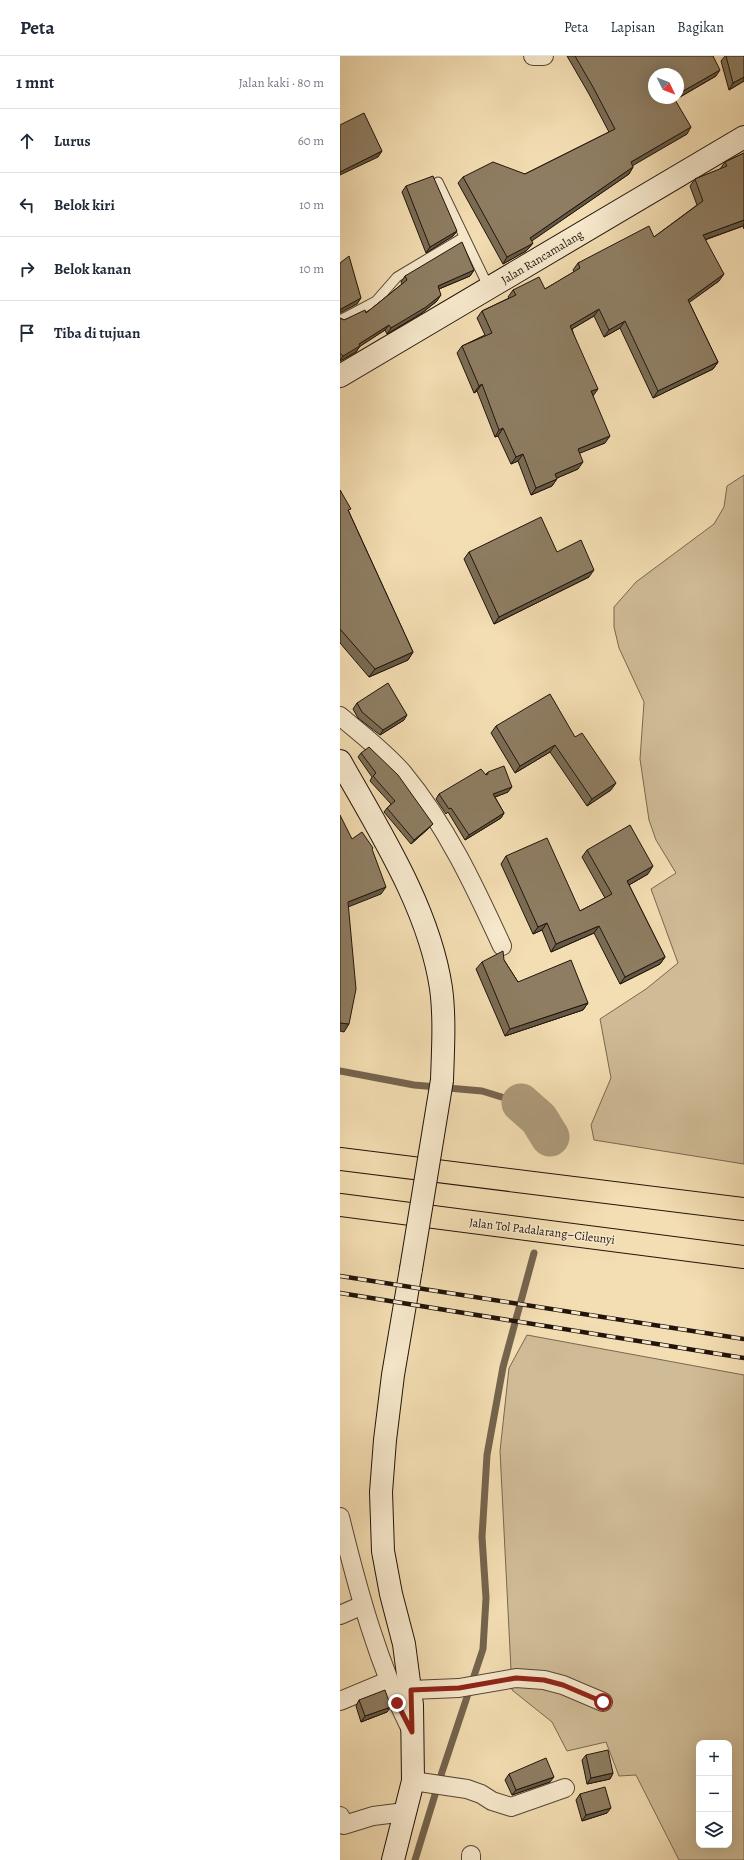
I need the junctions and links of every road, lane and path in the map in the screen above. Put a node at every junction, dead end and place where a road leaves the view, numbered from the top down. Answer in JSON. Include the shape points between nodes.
{"nodes":[{"id":1,"x":533,"y":56,"type":"edge"},
{"id":2,"x":544,"y":56,"type":"edge"},
{"id":3,"x":744,"y":137,"type":"edge"},
{"id":4,"x":438,"y":182,"type":"dead end"},
{"id":5,"x":464,"y":237,"type":"junction"},
{"id":6,"x":489,"y":288,"type":"junction"},
{"id":7,"x":340,"y":320,"type":"edge"},
{"id":8,"x":340,"y":376,"type":"edge"},
{"id":9,"x":340,"y":716,"type":"edge"},
{"id":10,"x":340,"y":761,"type":"edge"},
{"id":11,"x":502,"y":946,"type":"dead end"},
{"id":12,"x":340,"y":1160,"type":"edge"},
{"id":13,"x":340,"y":1205,"type":"edge"},
{"id":14,"x":744,"y":1209,"type":"edge"},
{"id":15,"x":744,"y":1258,"type":"edge"},
{"id":16,"x":340,"y":1517,"type":"edge"},
{"id":17,"x":344,"y":1557,"type":"edge"},
{"id":18,"x":363,"y":1605,"type":"junction"},
{"id":19,"x":340,"y":1615,"type":"edge"},
{"id":20,"x":388,"y":1681,"type":"junction"},
{"id":21,"x":411,"y":1690,"type":"junction"},
{"id":22,"x":340,"y":1701,"type":"edge"},
{"id":23,"x":603,"y":1702,"type":"dead end"},
{"id":24,"x":412,"y":1732,"type":"junction"},
{"id":25,"x":422,"y":1781,"type":"junction"},
{"id":26,"x":565,"y":1788,"type":"dead end"},
{"id":27,"x":405,"y":1812,"type":"junction"},
{"id":28,"x":340,"y":1816,"type":"edge"},
{"id":29,"x":393,"y":1860,"type":"edge"}],
"edges":[{"from":1,"to":2,"type":"street"},
{"from":3,"to":6,"type":"street","name":"Jalan Rancamalang"},
{"from":4,"to":5,"type":"lane"},
{"from":5,"to":6,"type":"lane"},
{"from":5,"to":7,"type":"lane","via":[[397,277],[376,301]]},
{"from":6,"to":8,"type":"street","name":"Jalan Rancamalang"},
{"from":9,"to":11,"type":"street","via":[[402,772],[444,829]]},
{"from":10,"to":21,"type":"street","bridge":true,"via":[[389,848],[427,930],[441,989],[444,1040],[442,1080],[393,1375],[381,1492],[383,1551],[404,1644]]},
{"from":12,"to":14,"type":"highway"},
{"from":13,"to":15,"type":"highway","name":"Jalan Tol Padalarang–Cileunyi"},
{"from":16,"to":17,"type":"street"},
{"from":17,"to":18,"type":"street"},
{"from":18,"to":19,"type":"street"},
{"from":18,"to":20,"type":"street"},
{"from":20,"to":22,"type":"street"},
{"from":20,"to":24,"type":"street"},
{"from":21,"to":23,"type":"street","via":[[459,1688],[516,1678],[544,1680],[563,1685]]},
{"from":21,"to":24,"type":"street"},
{"from":24,"to":25,"type":"street"},
{"from":25,"to":26,"type":"street","via":[[452,1786],[511,1806]]},
{"from":25,"to":27,"type":"street"},
{"from":27,"to":28,"type":"street","via":[[373,1816],[344,1825]]},
{"from":27,"to":29,"type":"street"}]}
